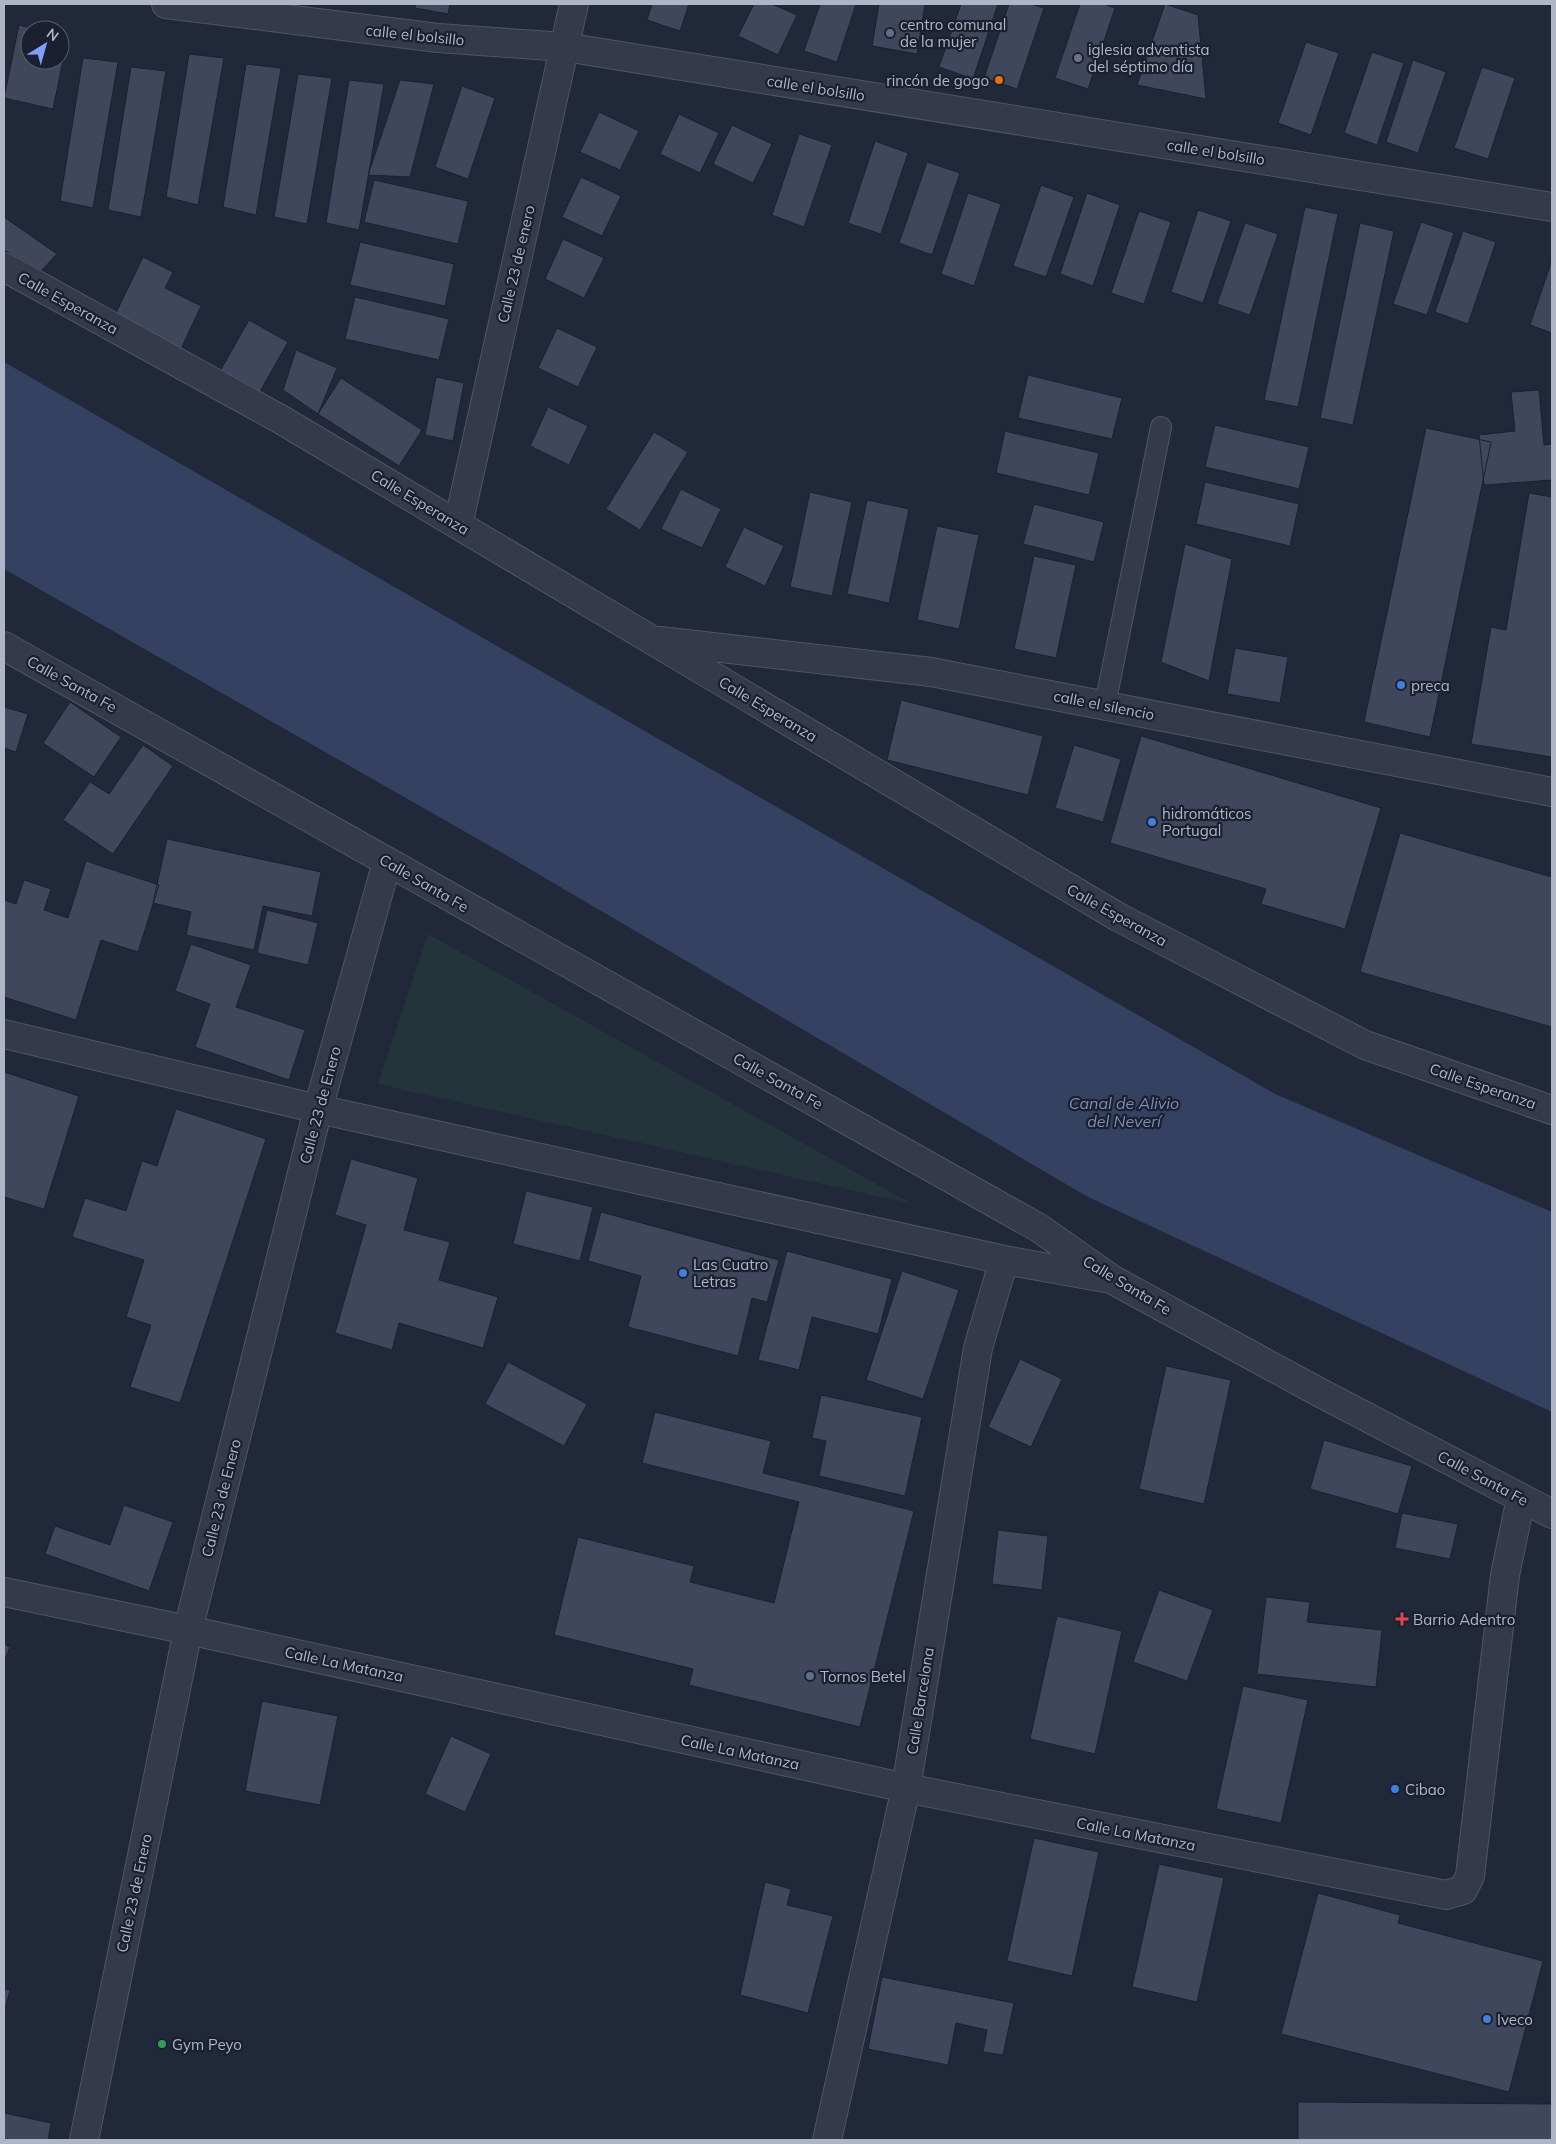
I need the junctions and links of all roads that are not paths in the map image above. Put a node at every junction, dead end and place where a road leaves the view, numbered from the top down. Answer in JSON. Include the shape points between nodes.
{"nodes":[{"id":1,"x":166,"y":4,"type":"edge"},
{"id":2,"x":574,"y":4,"type":"edge"},
{"id":3,"x":565,"y":47,"type":"junction"},
{"id":4,"x":1552,"y":207,"type":"edge"},
{"id":5,"x":4,"y":267,"type":"edge"},
{"id":6,"x":1161,"y":427,"type":"dead end"},
{"id":7,"x":458,"y":525,"type":"junction"},
{"id":8,"x":652,"y":640,"type":"junction"},
{"id":9,"x":4,"y":646,"type":"edge"},
{"id":10,"x":1105,"y":706,"type":"junction"},
{"id":11,"x":1552,"y":792,"type":"edge"},
{"id":12,"x":387,"y":862,"type":"junction"},
{"id":13,"x":4,"y":1034,"type":"edge"},
{"id":14,"x":318,"y":1109,"type":"junction"},
{"id":15,"x":1552,"y":1110,"type":"edge"},
{"id":16,"x":1004,"y":1260,"type":"junction"},
{"id":17,"x":1113,"y":1280,"type":"junction"},
{"id":18,"x":1521,"y":1498,"type":"junction"},
{"id":19,"x":1552,"y":1514,"type":"edge"},
{"id":20,"x":4,"y":1592,"type":"edge"},
{"id":21,"x":188,"y":1630,"type":"junction"},
{"id":22,"x":906,"y":1788,"type":"junction"},
{"id":23,"x":84,"y":2140,"type":"edge"},
{"id":24,"x":827,"y":2140,"type":"edge"}],
"edges":[{"from":1,"to":3,"type":"street","name":"calle el bolsillo","via":[[438,38]]},
{"from":2,"to":3,"type":"street","name":"Calle 23 de enero"},
{"from":3,"to":4,"type":"street","name":"calle el bolsillo"},
{"from":3,"to":7,"type":"street","name":"Calle 23 de enero"},
{"from":5,"to":7,"type":"street","name":"Calle Esperanza","via":[[280,419]]},
{"from":6,"to":10,"type":"lane"},
{"from":7,"to":8,"type":"street","name":"Calle Esperanza"},
{"from":8,"to":10,"type":"street","name":"calle el silencio","via":[[932,672]]},
{"from":8,"to":15,"type":"street","name":"Calle Esperanza","via":[[1118,917],[1365,1045]]},
{"from":9,"to":12,"type":"street","name":"Calle Santa Fe"},
{"from":10,"to":11,"type":"street","name":"calle el silencio"},
{"from":12,"to":14,"type":"street","name":"Calle 23 de Enero"},
{"from":12,"to":17,"type":"street","name":"Calle Santa Fe","via":[[1030,1223]]},
{"from":13,"to":14,"type":"street"},
{"from":14,"to":16,"type":"street"},
{"from":14,"to":21,"type":"street","name":"Calle 23 de Enero"},
{"from":16,"to":17,"type":"street"},
{"from":16,"to":22,"type":"street","name":"Calle Barcelona","via":[[978,1348]]},
{"from":17,"to":18,"type":"street","name":"Calle Santa Fe"},
{"from":18,"to":19,"type":"street","name":"Calle Santa Fe"},
{"from":18,"to":22,"type":"street","name":"Calle La Matanza","via":[[1505,1575],[1470,1876],[1463,1890],[1446,1895]]},
{"from":20,"to":21,"type":"street","name":"Calle La Matanza"},
{"from":21,"to":22,"type":"street","name":"Calle La Matanza"},
{"from":21,"to":23,"type":"street","name":"Calle 23 de Enero"},
{"from":22,"to":24,"type":"street","name":"Calle Barcelona"}]}
